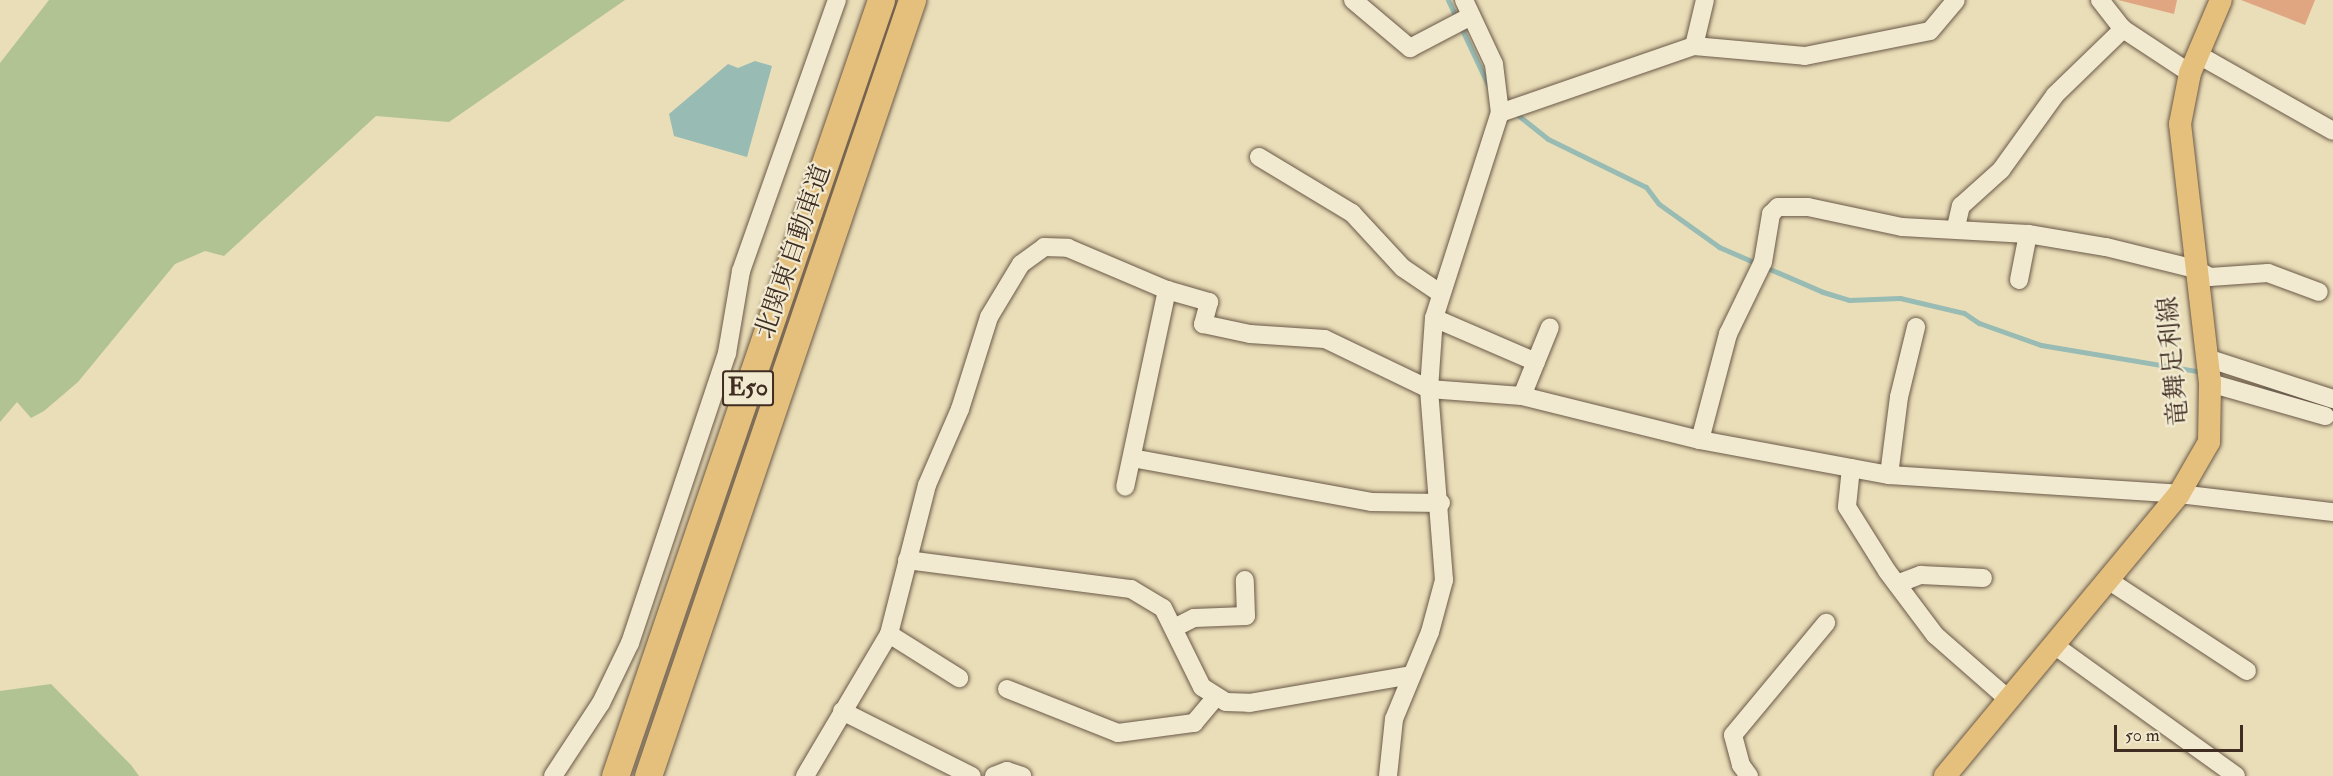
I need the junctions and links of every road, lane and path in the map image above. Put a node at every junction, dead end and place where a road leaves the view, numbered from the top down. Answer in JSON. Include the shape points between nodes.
{"nodes":[{"id":1,"x":837,"y":0,"type":"edge"},
{"id":2,"x":881,"y":0,"type":"edge"},
{"id":3,"x":912,"y":0,"type":"edge"},
{"id":4,"x":1353,"y":0,"type":"edge"},
{"id":5,"x":1705,"y":0,"type":"edge"},
{"id":6,"x":1956,"y":0,"type":"edge"},
{"id":7,"x":2100,"y":0,"type":"edge"},
{"id":8,"x":2221,"y":0,"type":"edge"},
{"id":9,"x":1467,"y":8,"type":"edge"},
{"id":10,"x":2123,"y":29,"type":"junction"},
{"id":11,"x":1694,"y":46,"type":"junction"},
{"id":12,"x":2193,"y":63,"type":"junction"},
{"id":13,"x":1500,"y":113,"type":"junction"},
{"id":14,"x":2333,"y":131,"type":"edge"},
{"id":15,"x":1259,"y":157,"type":"dead end"},
{"id":16,"x":1956,"y":226,"type":"junction"},
{"id":17,"x":2028,"y":234,"type":"junction"},
{"id":18,"x":2195,"y":269,"type":"junction"},
{"id":19,"x":2019,"y":280,"type":"dead end"},
{"id":20,"x":1167,"y":290,"type":"junction"},
{"id":21,"x":2319,"y":292,"type":"dead end"},
{"id":22,"x":1440,"y":293,"type":"junction"},
{"id":23,"x":1434,"y":318,"type":"junction"},
{"id":24,"x":1550,"y":327,"type":"dead end"},
{"id":25,"x":1916,"y":327,"type":"dead end"},
{"id":26,"x":2207,"y":358,"type":"junction"},
{"id":27,"x":1536,"y":362,"type":"junction"},
{"id":28,"x":2210,"y":383,"type":"junction"},
{"id":29,"x":1429,"y":389,"type":"junction"},
{"id":30,"x":1522,"y":396,"type":"junction"},
{"id":31,"x":2333,"y":399,"type":"edge"},
{"id":32,"x":2325,"y":416,"type":"dead end"},
{"id":33,"x":1700,"y":440,"type":"junction"},
{"id":34,"x":1132,"y":458,"type":"junction"},
{"id":35,"x":1851,"y":468,"type":"junction"},
{"id":36,"x":1889,"y":475,"type":"junction"},
{"id":37,"x":1125,"y":487,"type":"dead end"},
{"id":38,"x":2179,"y":494,"type":"junction"},
{"id":39,"x":1441,"y":503,"type":"junction"},
{"id":40,"x":2333,"y":512,"type":"edge"},
{"id":41,"x":907,"y":561,"type":"junction"},
{"id":42,"x":1983,"y":578,"type":"dead end"},
{"id":43,"x":1245,"y":580,"type":"dead end"},
{"id":44,"x":2108,"y":580,"type":"junction"},
{"id":45,"x":1897,"y":584,"type":"junction"},
{"id":46,"x":1826,"y":623,"type":"dead end"},
{"id":47,"x":1176,"y":627,"type":"junction"},
{"id":48,"x":889,"y":634,"type":"junction"},
{"id":49,"x":2054,"y":645,"type":"junction"},
{"id":50,"x":2247,"y":671,"type":"dead end"},
{"id":51,"x":1411,"y":675,"type":"junction"},
{"id":52,"x":959,"y":678,"type":"dead end"},
{"id":53,"x":1007,"y":689,"type":"dead end"},
{"id":54,"x":1216,"y":698,"type":"junction"},
{"id":55,"x":2008,"y":699,"type":"junction"},
{"id":56,"x":842,"y":711,"type":"junction"},
{"id":57,"x":2210,"y":768,"type":"edge"},
{"id":58,"x":553,"y":776,"type":"edge"},
{"id":59,"x":615,"y":776,"type":"edge"},
{"id":60,"x":648,"y":776,"type":"edge"},
{"id":61,"x":806,"y":776,"type":"edge"},
{"id":62,"x":972,"y":776,"type":"edge"},
{"id":63,"x":994,"y":776,"type":"edge"},
{"id":64,"x":1022,"y":776,"type":"edge"},
{"id":65,"x":1388,"y":776,"type":"edge"},
{"id":66,"x":1749,"y":776,"type":"edge"},
{"id":67,"x":1945,"y":776,"type":"edge"},
{"id":68,"x":2236,"y":776,"type":"edge"}],
"edges":[{"from":1,"to":58,"type":"street","via":[[741,272],[727,353],[630,643],[602,703]]},
{"from":2,"to":59,"type":"highway","name":"北関東自動車道","number":"E50"},
{"from":3,"to":60,"type":"highway","name":"北関東自動車道","number":"E50"},
{"from":4,"to":9,"type":"street","via":[[1410,48]]},
{"from":5,"to":11,"type":"street"},
{"from":6,"to":11,"type":"street","via":[[1930,31],[1805,56]]},
{"from":7,"to":10,"type":"street"},
{"from":8,"to":12,"type":"main road","name":"竜舞足利線"},
{"from":9,"to":13,"type":"street","via":[[1499,81]]},
{"from":10,"to":12,"type":"street"},
{"from":10,"to":16,"type":"street","via":[[2055,95],[2001,170],[1961,206]]},
{"from":11,"to":13,"type":"street"},
{"from":12,"to":14,"type":"street"},
{"from":12,"to":18,"type":"main road","name":"竜舞足利線","via":[[2180,140]]},
{"from":13,"to":22,"type":"street"},
{"from":15,"to":22,"type":"street","via":[[1352,213],[1403,268]]},
{"from":16,"to":17,"type":"street"},
{"from":16,"to":33,"type":"street","via":[[1902,227],[1808,207],[1778,207],[1771,214],[1763,262],[1728,333]]},
{"from":17,"to":18,"type":"street","via":[[2106,247]]},
{"from":17,"to":19,"type":"street"},
{"from":18,"to":21,"type":"street","via":[[2224,279],[2268,273]]},
{"from":18,"to":26,"type":"main road","name":"竜舞足利線"},
{"from":20,"to":29,"type":"street","via":[[1209,302],[1203,324],[1250,334],[1324,339]]},
{"from":20,"to":34,"type":"street"},
{"from":20,"to":41,"type":"street","via":[[1068,248],[1044,247],[1021,264],[989,317],[960,409],[927,485]]},
{"from":22,"to":23,"type":"street"},
{"from":23,"to":27,"type":"street"},
{"from":23,"to":29,"type":"street"},
{"from":24,"to":27,"type":"street"},
{"from":25,"to":36,"type":"street","via":[[1899,397]]},
{"from":26,"to":28,"type":"main road","name":"竜舞足利線"},
{"from":26,"to":31,"type":"street"},
{"from":27,"to":30,"type":"street"},
{"from":28,"to":32,"type":"street"},
{"from":28,"to":38,"type":"main road","name":"竜舞足利線","via":[[2208,442]]},
{"from":29,"to":30,"type":"street"},
{"from":29,"to":39,"type":"street"},
{"from":30,"to":33,"type":"street"},
{"from":33,"to":35,"type":"street"},
{"from":34,"to":37,"type":"street"},
{"from":34,"to":39,"type":"street","via":[[1363,501]]},
{"from":35,"to":36,"type":"street"},
{"from":35,"to":45,"type":"street","via":[[1847,507]]},
{"from":36,"to":38,"type":"street"},
{"from":38,"to":40,"type":"street"},
{"from":38,"to":44,"type":"main road","name":"竜舞足利線"},
{"from":39,"to":51,"type":"street","via":[[1444,562],[1440,604]]},
{"from":41,"to":47,"type":"street","via":[[1131,589],[1163,608]]},
{"from":41,"to":48,"type":"street"},
{"from":42,"to":45,"type":"street","via":[[1921,575]]},
{"from":43,"to":47,"type":"street","via":[[1246,616],[1194,618]]},
{"from":44,"to":49,"type":"main road","name":"竜舞足利線"},
{"from":44,"to":50,"type":"street"},
{"from":45,"to":55,"type":"street","via":[[1935,635]]},
{"from":46,"to":66,"type":"street","via":[[1733,735],[1740,765]]},
{"from":47,"to":54,"type":"street","via":[[1202,687]]},
{"from":48,"to":52,"type":"street"},
{"from":48,"to":56,"type":"street"},
{"from":49,"to":55,"type":"main road","name":"竜舞足利線"},
{"from":49,"to":57,"type":"street"},
{"from":51,"to":54,"type":"street","via":[[1249,703]]},
{"from":51,"to":65,"type":"street","via":[[1388,744]]},
{"from":53,"to":54,"type":"street","via":[[1118,733],[1194,723]]},
{"from":55,"to":67,"type":"main road","name":"竜舞足利線"},
{"from":56,"to":61,"type":"street"},
{"from":56,"to":62,"type":"street"},
{"from":57,"to":68,"type":"street"},
{"from":63,"to":64,"type":"street","via":[[1007,771]]}]}
